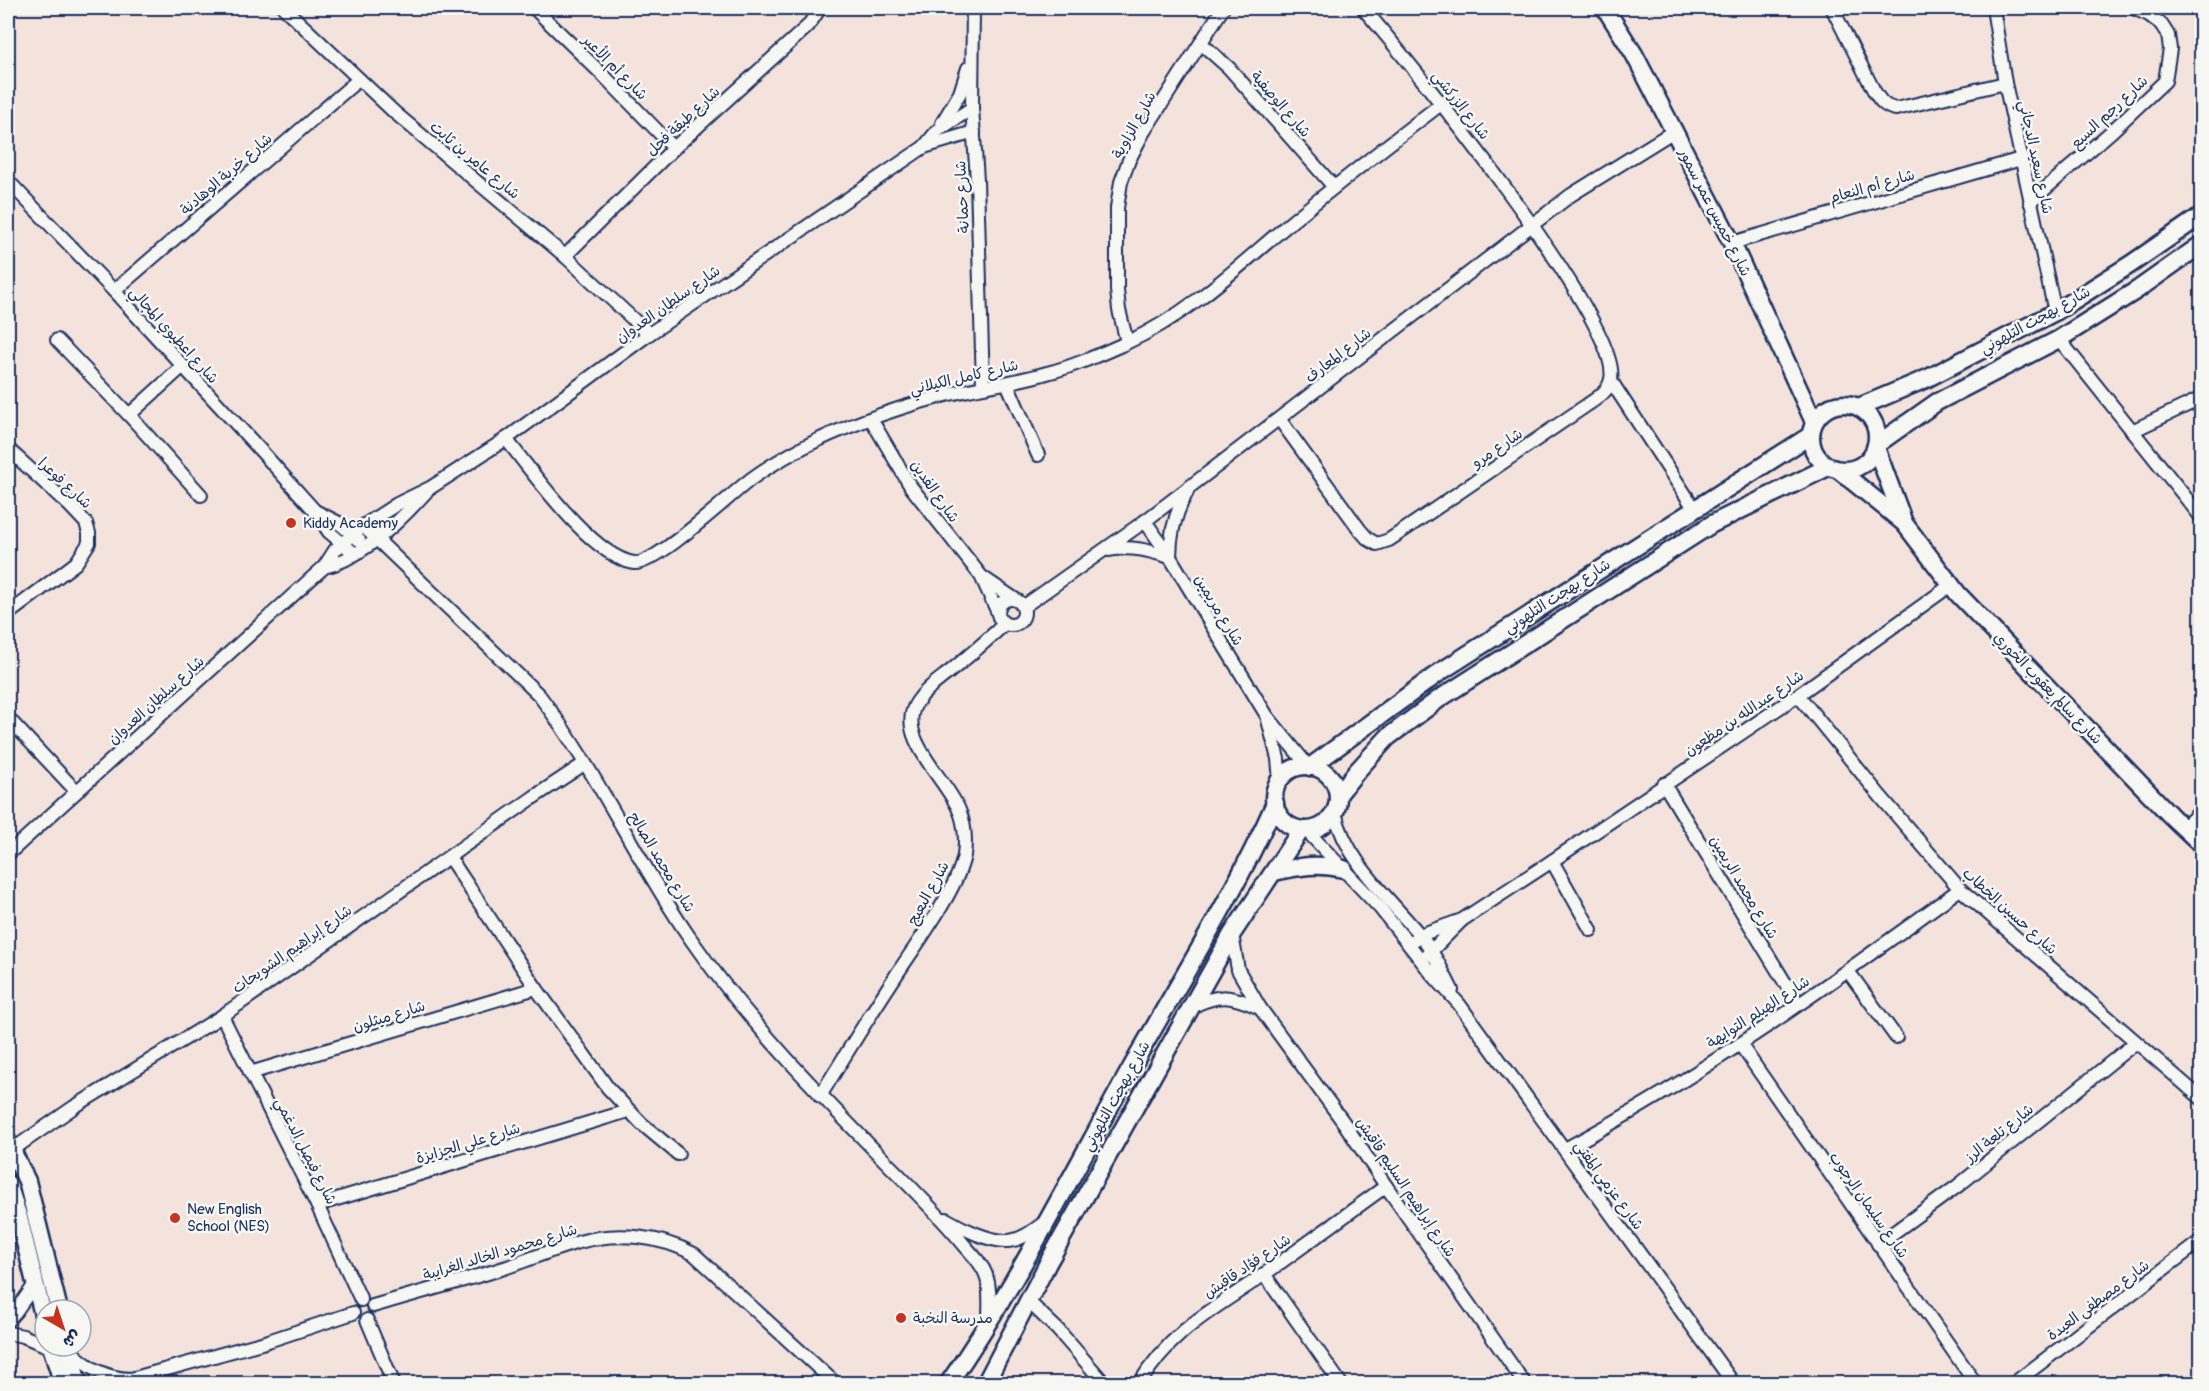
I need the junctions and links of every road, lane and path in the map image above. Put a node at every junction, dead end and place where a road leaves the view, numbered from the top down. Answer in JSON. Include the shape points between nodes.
{"nodes":[{"id":1,"x":284,"y":8,"type":"edge"},
{"id":2,"x":534,"y":8,"type":"edge"},
{"id":3,"x":820,"y":8,"type":"edge"},
{"id":4,"x":973,"y":8,"type":"edge"},
{"id":5,"x":1223,"y":8,"type":"edge"},
{"id":6,"x":1363,"y":8,"type":"edge"},
{"id":7,"x":1605,"y":8,"type":"edge"},
{"id":8,"x":1832,"y":8,"type":"edge"},
{"id":9,"x":1993,"y":8,"type":"edge"},
{"id":10,"x":2133,"y":8,"type":"edge"},
{"id":11,"x":1202,"y":44,"type":"junction"},
{"id":12,"x":972,"y":56,"type":"junction"},
{"id":13,"x":358,"y":80,"type":"junction"},
{"id":14,"x":2005,"y":83,"type":"junction"},
{"id":15,"x":1441,"y":104,"type":"junction"},
{"id":16,"x":972,"y":108,"type":"junction"},
{"id":17,"x":936,"y":131,"type":"junction"},
{"id":18,"x":974,"y":132,"type":"junction"},
{"id":19,"x":1674,"y":132,"type":"junction"},
{"id":20,"x":924,"y":147,"type":"junction"},
{"id":21,"x":674,"y":148,"type":"junction"},
{"id":22,"x":2021,"y":159,"type":"junction"},
{"id":23,"x":8,"y":181,"type":"edge"},
{"id":24,"x":1334,"y":187,"type":"junction"},
{"id":25,"x":2030,"y":202,"type":"junction"},
{"id":26,"x":2202,"y":215,"type":"edge"},
{"id":27,"x":1532,"y":223,"type":"junction"},
{"id":28,"x":1732,"y":243,"type":"junction"},
{"id":29,"x":2202,"y":244,"type":"edge"},
{"id":30,"x":565,"y":256,"type":"junction"},
{"id":31,"x":114,"y":291,"type":"junction"},
{"id":32,"x":2055,"y":312,"type":"junction"},
{"id":33,"x":649,"y":334,"type":"junction"},
{"id":34,"x":2059,"y":339,"type":"junction"},
{"id":35,"x":57,"y":340,"type":"dead end"},
{"id":36,"x":1127,"y":342,"type":"junction"},
{"id":37,"x":182,"y":367,"type":"junction"},
{"id":38,"x":1611,"y":381,"type":"junction"},
{"id":39,"x":1007,"y":383,"type":"junction"},
{"id":40,"x":983,"y":386,"type":"junction"},
{"id":41,"x":2202,"y":398,"type":"edge"},
{"id":42,"x":1859,"y":407,"type":"junction"},
{"id":43,"x":129,"y":415,"type":"junction"},
{"id":44,"x":871,"y":419,"type":"junction"},
{"id":45,"x":1280,"y":420,"type":"junction"},
{"id":46,"x":1813,"y":428,"type":"junction"},
{"id":47,"x":2132,"y":431,"type":"junction"},
{"id":48,"x":506,"y":439,"type":"junction"},
{"id":49,"x":1876,"y":447,"type":"junction"},
{"id":50,"x":8,"y":449,"type":"edge"},
{"id":51,"x":1038,"y":455,"type":"dead end"},
{"id":52,"x":1834,"y":469,"type":"junction"},
{"id":53,"x":1191,"y":486,"type":"junction"},
{"id":54,"x":430,"y":488,"type":"junction"},
{"id":55,"x":201,"y":495,"type":"dead end"},
{"id":56,"x":1694,"y":508,"type":"junction"},
{"id":57,"x":315,"y":511,"type":"junction"},
{"id":58,"x":2202,"y":518,"type":"edge"},
{"id":59,"x":1145,"y":521,"type":"junction"},
{"id":60,"x":1904,"y":524,"type":"junction"},
{"id":61,"x":363,"y":526,"type":"junction"},
{"id":62,"x":352,"y":535,"type":"junction"},
{"id":63,"x":371,"y":543,"type":"junction"},
{"id":64,"x":342,"y":544,"type":"junction"},
{"id":65,"x":1104,"y":552,"type":"junction"},
{"id":66,"x":355,"y":554,"type":"junction"},
{"id":67,"x":1170,"y":556,"type":"junction"},
{"id":68,"x":324,"y":567,"type":"junction"},
{"id":69,"x":981,"y":576,"type":"junction"},
{"id":70,"x":1951,"y":585,"type":"junction"},
{"id":71,"x":1020,"y":604,"type":"junction"},
{"id":72,"x":998,"y":613,"type":"junction"},
{"id":73,"x":8,"y":614,"type":"edge"},
{"id":74,"x":1004,"y":624,"type":"junction"},
{"id":75,"x":1798,"y":695,"type":"junction"},
{"id":76,"x":1267,"y":716,"type":"junction"},
{"id":77,"x":8,"y":718,"type":"edge"},
{"id":78,"x":584,"y":764,"type":"junction"},
{"id":79,"x":1309,"y":767,"type":"junction"},
{"id":80,"x":1280,"y":781,"type":"junction"},
{"id":81,"x":1664,"y":784,"type":"junction"},
{"id":82,"x":76,"y":791,"type":"junction"},
{"id":83,"x":1275,"y":803,"type":"junction"},
{"id":84,"x":1337,"y":803,"type":"junction"},
{"id":85,"x":2202,"y":810,"type":"edge"},
{"id":86,"x":2183,"y":828,"type":"junction"},
{"id":87,"x":1304,"y":830,"type":"junction"},
{"id":88,"x":2202,"y":845,"type":"edge"},
{"id":89,"x":8,"y":855,"type":"edge"},
{"id":90,"x":449,"y":857,"type":"junction"},
{"id":91,"x":1552,"y":861,"type":"junction"},
{"id":92,"x":1344,"y":869,"type":"junction"},
{"id":93,"x":1274,"y":872,"type":"junction"},
{"id":94,"x":1960,"y":889,"type":"junction"},
{"id":95,"x":1462,"y":920,"type":"junction"},
{"id":96,"x":1591,"y":930,"type":"dead end"},
{"id":97,"x":1232,"y":934,"type":"junction"},
{"id":98,"x":1420,"y":935,"type":"junction"},
{"id":99,"x":1409,"y":944,"type":"junction"},
{"id":100,"x":1432,"y":952,"type":"junction"},
{"id":101,"x":1421,"y":960,"type":"junction"},
{"id":102,"x":1848,"y":971,"type":"junction"},
{"id":103,"x":536,"y":988,"type":"junction"},
{"id":104,"x":1459,"y":1004,"type":"junction"},
{"id":105,"x":1798,"y":1004,"type":"junction"},
{"id":106,"x":1191,"y":1007,"type":"junction"},
{"id":107,"x":1260,"y":1008,"type":"junction"},
{"id":108,"x":222,"y":1016,"type":"junction"},
{"id":109,"x":1896,"y":1037,"type":"dead end"},
{"id":110,"x":2135,"y":1043,"type":"junction"},
{"id":111,"x":1740,"y":1044,"type":"junction"},
{"id":112,"x":250,"y":1073,"type":"junction"},
{"id":113,"x":820,"y":1096,"type":"junction"},
{"id":114,"x":2202,"y":1099,"type":"edge"},
{"id":115,"x":628,"y":1111,"type":"junction"},
{"id":116,"x":9,"y":1148,"type":"edge"},
{"id":117,"x":1565,"y":1149,"type":"junction"},
{"id":118,"x":678,"y":1154,"type":"dead end"},
{"id":119,"x":8,"y":1184,"type":"edge"},
{"id":120,"x":1386,"y":1186,"type":"junction"},
{"id":121,"x":317,"y":1205,"type":"junction"},
{"id":122,"x":937,"y":1214,"type":"junction"},
{"id":123,"x":1049,"y":1220,"type":"junction"},
{"id":124,"x":2202,"y":1240,"type":"edge"},
{"id":125,"x":1878,"y":1244,"type":"junction"},
{"id":126,"x":1264,"y":1274,"type":"junction"},
{"id":127,"x":35,"y":1284,"type":"junction"},
{"id":128,"x":39,"y":1298,"type":"edge"},
{"id":129,"x":56,"y":1298,"type":"edge"},
{"id":130,"x":361,"y":1300,"type":"junction"},
{"id":131,"x":1028,"y":1301,"type":"junction"},
{"id":132,"x":373,"y":1306,"type":"junction"},
{"id":133,"x":353,"y":1313,"type":"junction"},
{"id":134,"x":8,"y":1320,"type":"edge"},
{"id":135,"x":367,"y":1320,"type":"junction"},
{"id":136,"x":989,"y":1323,"type":"junction"},
{"id":137,"x":8,"y":1333,"type":"edge"},
{"id":138,"x":33,"y":1339,"type":"edge"},
{"id":139,"x":57,"y":1358,"type":"edge"},
{"id":140,"x":62,"y":1358,"type":"edge"},
{"id":141,"x":74,"y":1358,"type":"edge"},
{"id":142,"x":63,"y":1383,"type":"edge"},
{"id":143,"x":78,"y":1383,"type":"edge"},
{"id":144,"x":394,"y":1383,"type":"edge"},
{"id":145,"x":836,"y":1383,"type":"edge"},
{"id":146,"x":948,"y":1383,"type":"edge"},
{"id":147,"x":985,"y":1383,"type":"edge"},
{"id":148,"x":1105,"y":1383,"type":"edge"},
{"id":149,"x":1139,"y":1383,"type":"edge"},
{"id":150,"x":1341,"y":1383,"type":"edge"},
{"id":151,"x":1525,"y":1383,"type":"edge"},
{"id":152,"x":1734,"y":1383,"type":"edge"},
{"id":153,"x":1976,"y":1383,"type":"edge"},
{"id":154,"x":2013,"y":1383,"type":"edge"}],
"edges":[{"from":1,"to":13,"type":"street","name":"شارع عامر بن ثابت"},
{"from":2,"to":21,"type":"street","name":"شارع أم الأعبر"},
{"from":3,"to":21,"type":"street","name":"شارع طبقة فحل","via":[[808,26]]},
{"from":4,"to":12,"type":"street","name":"شارع حمانة"},
{"from":5,"to":11,"type":"street","name":"شارع الزاوية"},
{"from":6,"to":15,"type":"street","name":"شارع الزركشي"},
{"from":7,"to":19,"type":"street","name":"شارع خميس عمر سمور"},
{"from":8,"to":14,"type":"street","via":[[1887,107],[1896,109]]},
{"from":9,"to":14,"type":"street","name":"شارع سعيد الدجاني"},
{"from":10,"to":25,"type":"street","name":"شارع رجم السبع","via":[[2150,15],[2168,35],[2165,81]]},
{"from":11,"to":24,"type":"street","name":"شارع الوصفية","via":[[1229,68]]},
{"from":11,"to":36,"type":"street","name":"شارع الزاوية","via":[[1143,133],[1121,182],[1117,208],[1117,290]]},
{"from":12,"to":16,"type":"street","name":"شارع حمانة"},
{"from":12,"to":17,"type":"street","via":[[960,93]]},
{"from":13,"to":30,"type":"street","name":"شارع عامر بن ثابت"},
{"from":13,"to":31,"type":"street","name":"شارع خربة الوهادنة"},
{"from":14,"to":22,"type":"street","name":"شارع سعيد الدجاني"},
{"from":15,"to":24,"type":"street","name":"شارع كامل الكيلاني"},
{"from":15,"to":27,"type":"street","name":"شارع الزركشي"},
{"from":16,"to":17,"type":"street","name":"شارع سلطان العدوان"},
{"from":16,"to":18,"type":"street","name":"شارع حمانة"},
{"from":17,"to":20,"type":"street","name":"شارع سلطان العدوان"},
{"from":18,"to":20,"type":"street","name":"شارع سلطان العدوان"},
{"from":18,"to":40,"type":"street","name":"شارع حمانة"},
{"from":19,"to":27,"type":"street","name":"شارع المعارف"},
{"from":19,"to":28,"type":"street","name":"شارع خميس عمر سمور"},
{"from":20,"to":33,"type":"street","name":"شارع سلطان العدوان"},
{"from":21,"to":30,"type":"street","name":"شارع طبقة فحل"},
{"from":22,"to":25,"type":"street","name":"شارع سعيد الدجاني"},
{"from":22,"to":28,"type":"street","name":"شارع أم النعام"},
{"from":23,"to":31,"type":"street","name":"شارع اعطيوي المجالي"},
{"from":24,"to":36,"type":"street","name":"شارع كامل الكيلاني","via":[[1210,290],[1168,320]]},
{"from":25,"to":32,"type":"street","name":"شارع سعيد الدجاني"},
{"from":26,"to":32,"type":"street","name":"شارع بهجت التلهوني"},
{"from":27,"to":38,"type":"street","via":[[1607,349]]},
{"from":27,"to":45,"type":"street","name":"شارع المعارف"},
{"from":28,"to":46,"type":"street","name":"شارع خميس عمر سمور"},
{"from":29,"to":34,"type":"street","name":"شارع بهجت التلهوني"},
{"from":30,"to":33,"type":"street","name":"شارع عامر بن ثابت"},
{"from":31,"to":37,"type":"street","name":"شارع اعطيوي المجالي"},
{"from":32,"to":42,"type":"street","name":"شارع بهجت التلهوني","via":[[1928,378]]},
{"from":33,"to":48,"type":"street","name":"شارع سلطان العدوان"},
{"from":34,"to":47,"type":"street"},
{"from":34,"to":49,"type":"street","name":"شارع بهجت التلهوني","via":[[1937,402]]},
{"from":35,"to":43,"type":"street"},
{"from":36,"to":39,"type":"street","name":"شارع كامل الكيلاني","via":[[1076,364]]},
{"from":37,"to":43,"type":"street"},
{"from":37,"to":57,"type":"street","name":"شارع اعطيوي المجالي"},
{"from":38,"to":45,"type":"street","name":"شارع مرو","via":[[1587,405],[1389,540],[1377,544],[1360,530]]},
{"from":38,"to":56,"type":"street"},
{"from":39,"to":40,"type":"street","name":"شارع كامل الكيلاني"},
{"from":39,"to":51,"type":"street"},
{"from":40,"to":44,"type":"street","name":"شارع كامل الكيلاني"},
{"from":41,"to":47,"type":"street"},
{"from":42,"to":46,"type":"street","via":[[1826,409]]},
{"from":42,"to":49,"type":"street","via":[[1874,423]]},
{"from":43,"to":55,"type":"street"},
{"from":44,"to":48,"type":"street","name":"شارع كامل الكيلاني","via":[[831,434],[765,470],[666,550],[642,563],[622,560],[587,534]]},
{"from":44,"to":69,"type":"street","name":"شارع الفدين","via":[[911,487]]},
{"from":45,"to":53,"type":"street","name":"شارع المعارف"},
{"from":46,"to":52,"type":"street","via":[[1814,453]]},
{"from":46,"to":56,"type":"street","name":"شارع بهجت التلهوني"},
{"from":47,"to":58,"type":"street"},
{"from":48,"to":54,"type":"street","name":"شارع سلطان العدوان"},
{"from":49,"to":52,"type":"street","via":[[1858,468]]},
{"from":49,"to":60,"type":"street","name":"شارع سالم يعقوب الخوري"},
{"from":50,"to":73,"type":"street","name":"شارع فوعرا","via":[[86,523],[89,543],[76,563]]},
{"from":52,"to":60,"type":"street","name":"شارع سالم يعقوب الخوري"},
{"from":52,"to":84,"type":"street","name":"شارع بهجت التلهوني","via":[[1730,513],[1440,699],[1388,737],[1357,771]]},
{"from":53,"to":59,"type":"street","name":"شارع المعارف"},
{"from":53,"to":67,"type":"street","via":[[1172,526]]},
{"from":54,"to":61,"type":"street","name":"شارع سلطان العدوان"},
{"from":54,"to":63,"type":"street","name":"شارع سلطان العدوان"},
{"from":56,"to":79,"type":"street","name":"شارع بهجت التلهوني","via":[[1440,672]]},
{"from":57,"to":62,"type":"street","name":"شارع اعطيوي المجالي"},
{"from":57,"to":64,"type":"street","name":"شارع اعطيوي المجالي"},
{"from":59,"to":65,"type":"street","name":"شارع المعارف"},
{"from":59,"to":67,"type":"street","name":"شارع مريمين"},
{"from":60,"to":70,"type":"street","name":"شارع سالم يعقوب الخوري"},
{"from":61,"to":62,"type":"street","name":"شارع سلطان العدوان"},
{"from":61,"to":63,"type":"street","name":"شارع محمد الصالح"},
{"from":62,"to":63,"type":"street","name":"شارع اعطيوي المجالي"},
{"from":62,"to":64,"type":"street","name":"شارع سلطان العدوان"},
{"from":63,"to":66,"type":"street","name":"شارع سلطان العدوان"},
{"from":63,"to":78,"type":"street","name":"شارع محمد الصالح","via":[[528,684],[550,710]]},
{"from":64,"to":66,"type":"street","name":"شارع اعطيوي المجالي"},
{"from":64,"to":68,"type":"street","name":"شارع سلطان العدوان"},
{"from":65,"to":67,"type":"street","via":[[1140,549]]},
{"from":65,"to":71,"type":"street","name":"شارع المعارف"},
{"from":66,"to":68,"type":"street","name":"شارع سلطان العدوان"},
{"from":67,"to":76,"type":"street","name":"شارع مريمين"},
{"from":68,"to":82,"type":"street","name":"شارع سلطان العدوان"},
{"from":69,"to":71,"type":"street","name":"شارع الفدين"},
{"from":69,"to":72,"type":"street","name":"شارع الفدين"},
{"from":70,"to":75,"type":"street","name":"شارع عبدالله بن مظعون"},
{"from":70,"to":86,"type":"street","name":"شارع سالم يعقوب الخوري"},
{"from":71,"to":72,"type":"street","via":[[1003,601]]},
{"from":71,"to":74,"type":"street","via":[[1024,612],[1022,621],[1014,626]]},
{"from":72,"to":74,"type":"street"},
{"from":74,"to":113,"type":"street","name":"شارع البعيج","via":[[931,686],[910,716],[918,745],[959,810],[964,855],[959,873],[930,923]]},
{"from":75,"to":81,"type":"street","name":"شارع عبدالله بن مظعون"},
{"from":75,"to":94,"type":"street","name":"شارع حسين الخطاب"},
{"from":76,"to":79,"type":"street","name":"شارع مريمين"},
{"from":76,"to":80,"type":"street","name":"شارع مريمين"},
{"from":77,"to":82,"type":"street"},
{"from":78,"to":90,"type":"street","name":"شارع إبراهيم الشويحات"},
{"from":78,"to":113,"type":"street","name":"شارع محمد الصالح","via":[[689,936]]},
{"from":79,"to":80,"type":"street","via":[[1292,770]]},
{"from":79,"to":84,"type":"street","via":[[1329,776],[1335,785]]},
{"from":80,"to":83,"type":"street"},
{"from":81,"to":91,"type":"street","name":"شارع عبدالله بن مظعون"},
{"from":81,"to":105,"type":"street","name":"شارع محمد الريمين"},
{"from":82,"to":89,"type":"street","name":"شارع سلطان العدوان"},
{"from":83,"to":87,"type":"street","via":[[1283,821]]},
{"from":83,"to":123,"type":"street","name":"شارع بهجت التلهوني","via":[[1229,896]]},
{"from":84,"to":87,"type":"street","via":[[1323,825]]},
{"from":84,"to":98,"type":"street","name":"شارع عزمي المفتي","via":[[1341,834],[1356,859]]},
{"from":85,"to":86,"type":"street"},
{"from":86,"to":88,"type":"street","name":"شارع سالم يعقوب الخوري"},
{"from":87,"to":92,"type":"street","name":"شارع عزمي المفتي"},
{"from":87,"to":93,"type":"street","name":"شارع بهجت التلهوني"},
{"from":90,"to":103,"type":"street"},
{"from":90,"to":108,"type":"street","name":"شارع إبراهيم الشويحات"},
{"from":91,"to":95,"type":"street","name":"شارع عبدالله بن مظعون"},
{"from":91,"to":96,"type":"street"},
{"from":92,"to":93,"type":"street","via":[[1310,865]]},
{"from":92,"to":99,"type":"street","name":"شارع عزمي المفتي"},
{"from":93,"to":97,"type":"street","name":"شارع بهجت التلهوني"},
{"from":94,"to":102,"type":"street","name":"شارع الهيلم التوايهة"},
{"from":94,"to":110,"type":"street","name":"شارع حسين الخطاب"},
{"from":95,"to":98,"type":"street","name":"شارع عبدالله بن مظعون"},
{"from":95,"to":100,"type":"street","name":"شارع عبدالله بن مظعون"},
{"from":97,"to":106,"type":"street","name":"شارع بهجت التلهوني"},
{"from":97,"to":107,"type":"street","name":"شارع إبراهيم السليم قاقيش","via":[[1238,970]]},
{"from":98,"to":99,"type":"street","name":"شارع عبدالله بن مظعون"},
{"from":98,"to":100,"type":"street","name":"شارع عزمي المفتي"},
{"from":99,"to":101,"type":"street","name":"شارع عزمي المفتي"},
{"from":100,"to":101,"type":"street","name":"شارع عبدالله بن مظعون"},
{"from":100,"to":104,"type":"street","name":"شارع عزمي المفتي"},
{"from":101,"to":104,"type":"street","name":"شارع عزمي المفتي"},
{"from":102,"to":105,"type":"street","name":"شارع الهيلم التوايهة"},
{"from":102,"to":109,"type":"street"},
{"from":103,"to":112,"type":"street","name":"شارع ميثلون"},
{"from":103,"to":115,"type":"street"},
{"from":104,"to":117,"type":"street","name":"شارع عزمي المفتي"},
{"from":105,"to":111,"type":"street","name":"شارع الهيلم التوايهة"},
{"from":106,"to":107,"type":"street","via":[[1227,996]]},
{"from":106,"to":131,"type":"street","name":"شارع بهجت التلهوني"},
{"from":107,"to":120,"type":"street","name":"شارع إبراهيم السليم قاقيش"},
{"from":108,"to":112,"type":"street","name":"شارع فيصل الدغمي"},
{"from":108,"to":116,"type":"street","name":"شارع إبراهيم الشويحات"},
{"from":110,"to":114,"type":"street","name":"شارع حسين الخطاب"},
{"from":110,"to":125,"type":"street","name":"شارع تلعة الرز","via":[[1959,1185]]},
{"from":111,"to":117,"type":"street","name":"شارع الهيلم التوايهة"},
{"from":111,"to":125,"type":"street","name":"شارع سليمان الرجوب"},
{"from":112,"to":121,"type":"street","name":"شارع فيصل الدغمي"},
{"from":113,"to":122,"type":"street","name":"شارع محمد الصالح"},
{"from":115,"to":118,"type":"street"},
{"from":115,"to":121,"type":"street","name":"شارع علي الجزايزة"},
{"from":116,"to":129,"type":"street","via":[[29,1189]]},
{"from":117,"to":152,"type":"street","name":"شارع عزمي المفتي"},
{"from":119,"to":127,"type":"street"},
{"from":120,"to":126,"type":"street","name":"شارع فؤاد قاقيش"},
{"from":120,"to":151,"type":"street","name":"شارع إبراهيم السليم قاقيش"},
{"from":121,"to":130,"type":"street","name":"شارع فيصل الدغمي"},
{"from":122,"to":123,"type":"street","name":"شارع محمد الصالح","via":[[968,1230],[1008,1241]]},
{"from":122,"to":136,"type":"street","name":"شارع محمد الصالح","via":[[986,1274]]},
{"from":123,"to":136,"type":"street","name":"شارع بهجت التلهوني"},
{"from":124,"to":154,"type":"street","name":"شارع مصطفى العيدة"},
{"from":125,"to":153,"type":"street","name":"شارع سليمان الرجوب"},
{"from":126,"to":149,"type":"street","name":"شارع فؤاد قاقيش","via":[[1178,1334]]},
{"from":126,"to":150,"type":"street"},
{"from":127,"to":128,"type":"street"},
{"from":127,"to":134,"type":"street"},
{"from":130,"to":132,"type":"street","via":[[368,1300]]},
{"from":130,"to":133,"type":"street","via":[[354,1305]]},
{"from":131,"to":147,"type":"street","name":"شارع بهجت التلهوني"},
{"from":131,"to":148,"type":"street"},
{"from":132,"to":135,"type":"street","via":[[373,1314]]},
{"from":132,"to":145,"type":"street","name":"شارع محمود الخالد الغرايبة","via":[[580,1241],[632,1236],[656,1239],[694,1254]]},
{"from":133,"to":135,"type":"street","via":[[360,1320]]},
{"from":133,"to":141,"type":"street","via":[[131,1379],[101,1374]]},
{"from":135,"to":144,"type":"street"},
{"from":136,"to":146,"type":"street","name":"شارع بهجت التلهوني"},
{"from":137,"to":138,"type":"street"},
{"from":139,"to":142,"type":"street"},
{"from":140,"to":143,"type":"street"}]}
